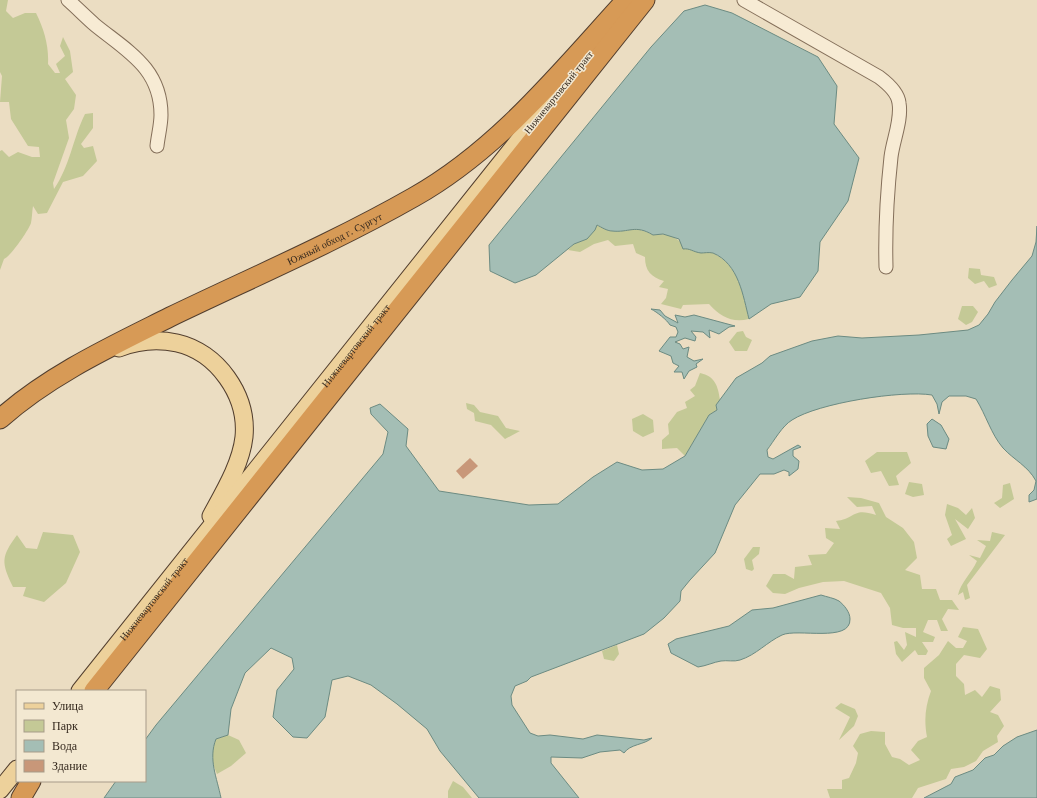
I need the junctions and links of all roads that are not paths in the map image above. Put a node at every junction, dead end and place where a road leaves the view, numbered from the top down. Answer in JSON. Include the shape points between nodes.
{"nodes":[{"id":1,"x":68,"y":0,"type":"edge"},
{"id":2,"x":626,"y":0,"type":"edge"},
{"id":3,"x":631,"y":0,"type":"edge"},
{"id":4,"x":646,"y":0,"type":"edge"},
{"id":5,"x":744,"y":0,"type":"edge"},
{"id":6,"x":157,"y":146,"type":"dead end"},
{"id":7,"x":886,"y":267,"type":"dead end"},
{"id":8,"x":89,"y":359,"type":"junction"},
{"id":9,"x":0,"y":420,"type":"edge"},
{"id":10,"x":175,"y":574,"type":"junction"},
{"id":11,"x":81,"y":690,"type":"edge"},
{"id":12,"x":95,"y":690,"type":"edge"},
{"id":13,"x":16,"y":770,"type":"edge"},
{"id":14,"x":21,"y":782,"type":"edge"},
{"id":15,"x":30,"y":782,"type":"edge"},
{"id":16,"x":0,"y":790,"type":"edge"},
{"id":17,"x":8,"y":798,"type":"edge"},
{"id":18,"x":21,"y":798,"type":"edge"}],
"edges":[{"from":1,"to":6,"type":"lane","via":[[95,25],[132,53],[146,68],[158,93],[161,115]]},
{"from":2,"to":8,"type":"highway","name":"Южный обход г. Сургут","via":[[507,128],[450,174],[415,197],[366,223]]},
{"from":3,"to":10,"type":"main road","name":"Нижневартовский тракт"},
{"from":4,"to":12,"type":"highway","name":"Нижневартовский тракт"},
{"from":5,"to":7,"type":"lane","via":[[879,77],[887,83],[900,101],[887,195]]},
{"from":8,"to":9,"type":"highway","name":"Южный обход г. Сургут","via":[[28,398]]},
{"from":8,"to":10,"type":"main road","via":[[127,345],[160,341],[177,343],[196,350],[211,360],[224,374],[240,400],[244,436],[241,452],[203,530]]},
{"from":10,"to":11,"type":"main road","name":"Нижневартовский тракт"},
{"from":13,"to":16,"type":"main road"},
{"from":14,"to":17,"type":"main road"},
{"from":15,"to":18,"type":"highway"}]}
